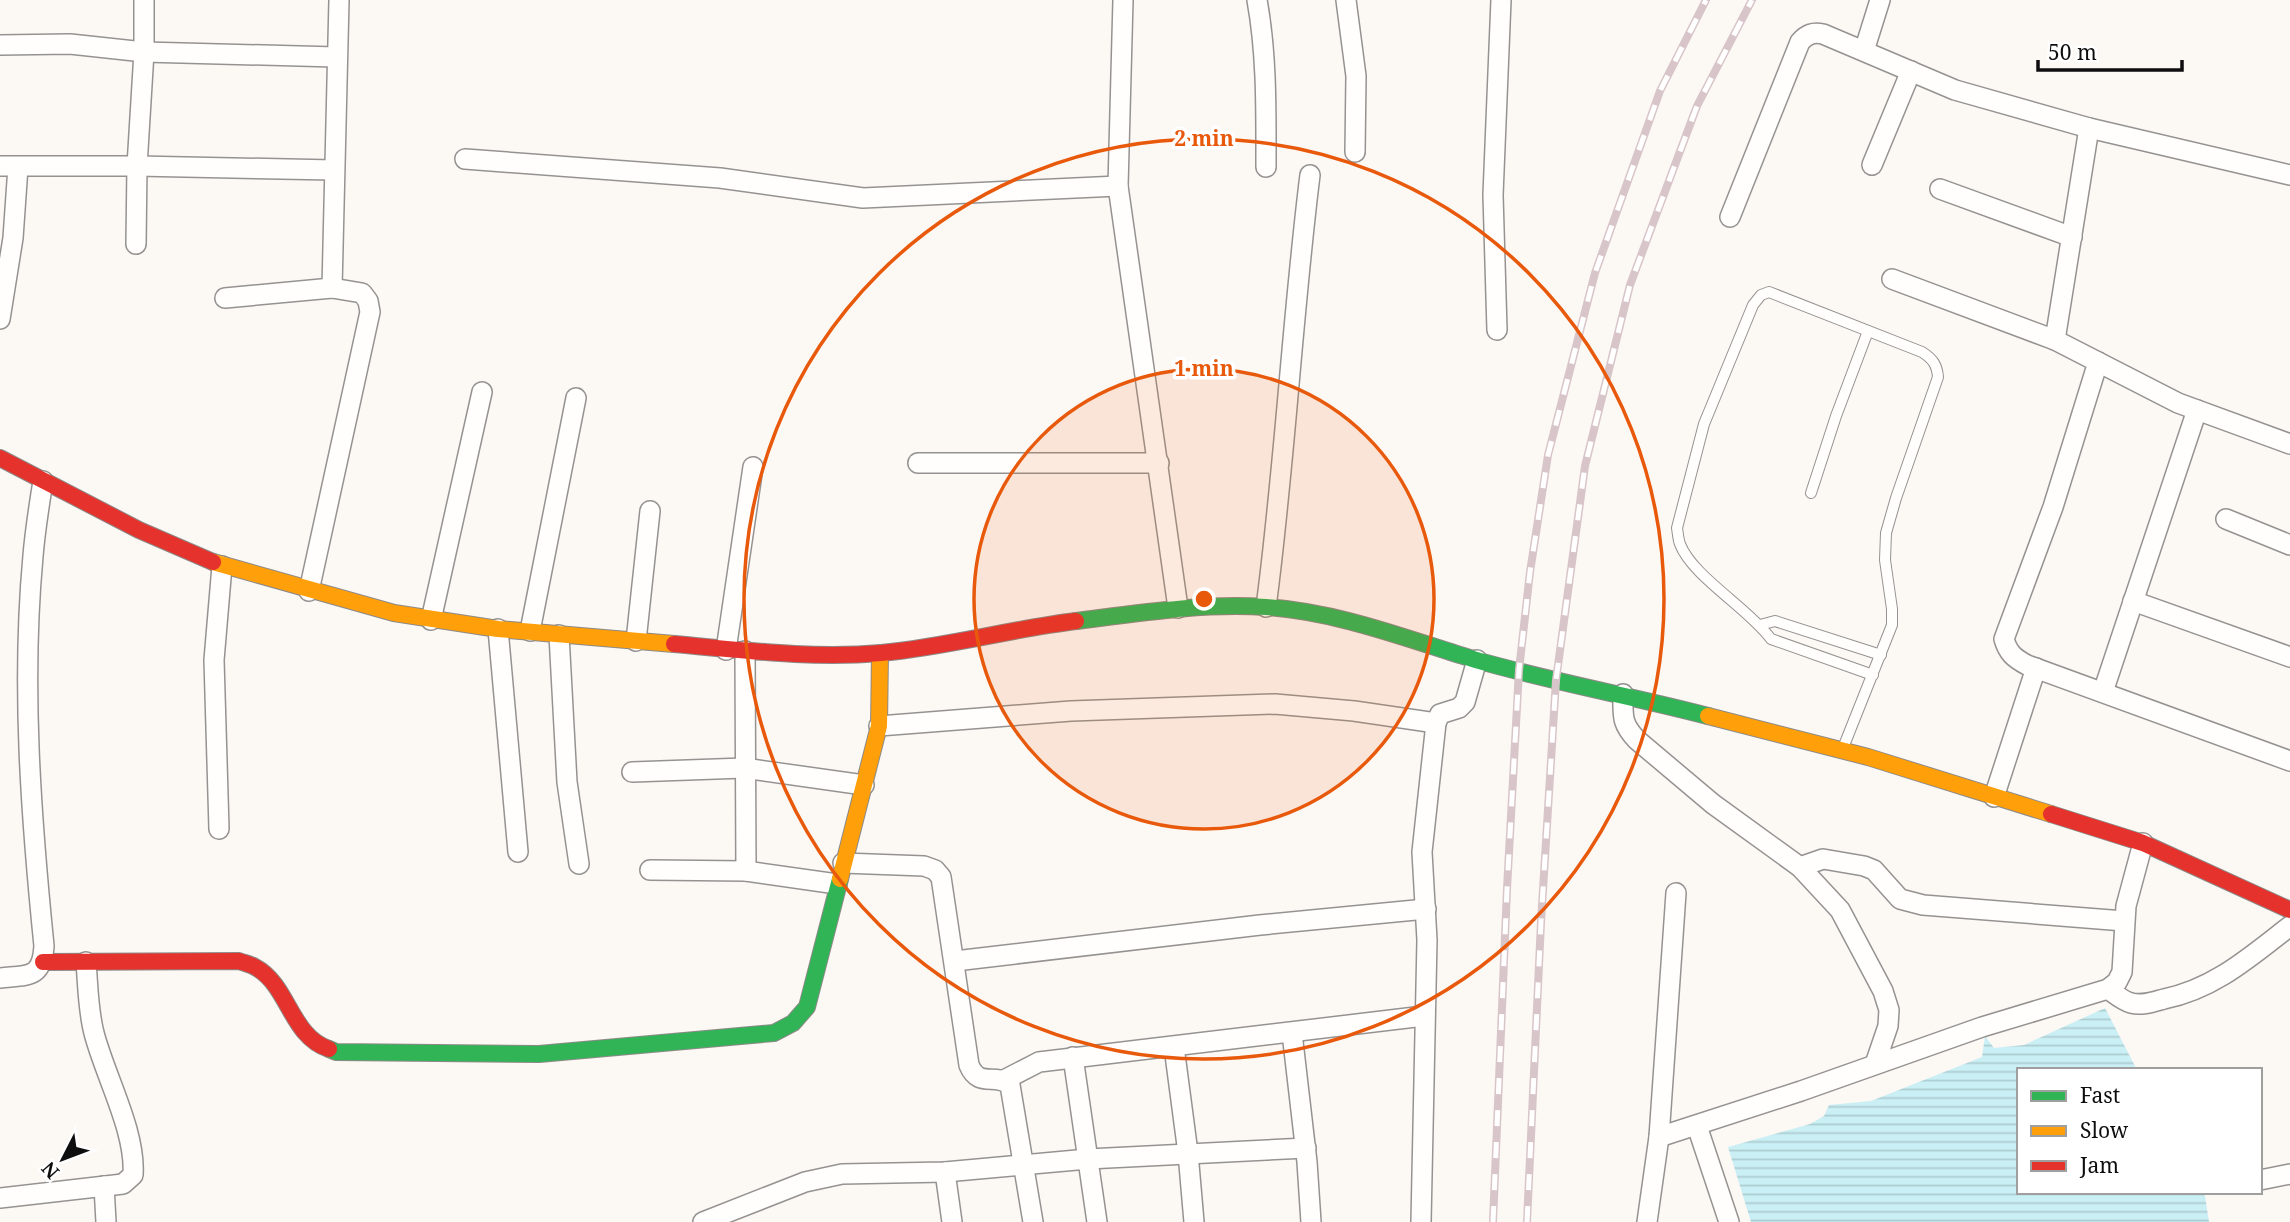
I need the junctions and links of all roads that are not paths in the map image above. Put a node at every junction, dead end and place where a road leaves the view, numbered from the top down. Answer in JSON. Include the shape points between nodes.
{"nodes":[{"id":1,"x":144,"y":0,"type":"edge"},
{"id":2,"x":339,"y":0,"type":"edge"},
{"id":3,"x":1123,"y":0,"type":"edge"},
{"id":4,"x":1257,"y":0,"type":"edge"},
{"id":5,"x":1346,"y":0,"type":"edge"},
{"id":6,"x":1501,"y":0,"type":"edge"},
{"id":7,"x":1880,"y":0,"type":"edge"},
{"id":8,"x":0,"y":45,"type":"edge"},
{"id":9,"x":1864,"y":51,"type":"junction"},
{"id":10,"x":144,"y":52,"type":"junction"},
{"id":11,"x":336,"y":57,"type":"junction"},
{"id":12,"x":1910,"y":71,"type":"junction"},
{"id":13,"x":2089,"y":128,"type":"junction"},
{"id":14,"x":1355,"y":152,"type":"dead end"},
{"id":15,"x":465,"y":159,"type":"dead end"},
{"id":16,"x":1872,"y":165,"type":"dead end"},
{"id":17,"x":137,"y":166,"type":"junction"},
{"id":18,"x":9,"y":167,"type":"edge"},
{"id":19,"x":1266,"y":167,"type":"dead end"},
{"id":20,"x":334,"y":170,"type":"junction"},
{"id":21,"x":1310,"y":174,"type":"dead end"},
{"id":22,"x":2290,"y":175,"type":"edge"},
{"id":23,"x":1118,"y":186,"type":"junction"},
{"id":24,"x":1940,"y":189,"type":"dead end"},
{"id":25,"x":1730,"y":217,"type":"dead end"},
{"id":26,"x":2072,"y":237,"type":"junction"},
{"id":27,"x":7,"y":239,"type":"edge"},
{"id":28,"x":136,"y":244,"type":"dead end"},
{"id":29,"x":1892,"y":279,"type":"dead end"},
{"id":30,"x":332,"y":288,"type":"junction"},
{"id":31,"x":225,"y":298,"type":"dead end"},
{"id":32,"x":0,"y":320,"type":"edge"},
{"id":33,"x":1497,"y":330,"type":"dead end"},
{"id":34,"x":1868,"y":331,"type":"junction"},
{"id":35,"x":2055,"y":340,"type":"junction"},
{"id":36,"x":2098,"y":362,"type":"junction"},
{"id":37,"x":482,"y":392,"type":"dead end"},
{"id":38,"x":576,"y":398,"type":"dead end"},
{"id":39,"x":2196,"y":410,"type":"junction"},
{"id":40,"x":2290,"y":444,"type":"edge"},
{"id":41,"x":0,"y":458,"type":"edge"},
{"id":42,"x":918,"y":463,"type":"dead end"},
{"id":43,"x":1158,"y":463,"type":"junction"},
{"id":44,"x":753,"y":467,"type":"dead end"},
{"id":45,"x":43,"y":481,"type":"junction"},
{"id":46,"x":1811,"y":493,"type":"dead end"},
{"id":47,"x":650,"y":511,"type":"dead end"},
{"id":48,"x":2226,"y":519,"type":"dead end"},
{"id":49,"x":2290,"y":545,"type":"edge"},
{"id":50,"x":222,"y":566,"type":"junction"},
{"id":51,"x":309,"y":591,"type":"junction"},
{"id":52,"x":2133,"y":601,"type":"junction"},
{"id":53,"x":1266,"y":607,"type":"junction"},
{"id":54,"x":1178,"y":608,"type":"junction"},
{"id":55,"x":431,"y":620,"type":"junction"},
{"id":56,"x":1760,"y":625,"type":"junction"},
{"id":57,"x":498,"y":629,"type":"junction"},
{"id":58,"x":530,"y":631,"type":"junction"},
{"id":59,"x":559,"y":635,"type":"junction"},
{"id":60,"x":636,"y":641,"type":"junction"},
{"id":61,"x":736,"y":650,"type":"junction"},
{"id":62,"x":880,"y":653,"type":"junction"},
{"id":63,"x":1881,"y":655,"type":"junction"},
{"id":64,"x":2290,"y":657,"type":"edge"},
{"id":65,"x":1477,"y":660,"type":"junction"},
{"id":66,"x":2036,"y":668,"type":"junction"},
{"id":67,"x":1873,"y":675,"type":"junction"},
{"id":68,"x":2103,"y":692,"type":"junction"},
{"id":69,"x":1623,"y":694,"type":"junction"},
{"id":70,"x":1436,"y":723,"type":"junction"},
{"id":71,"x":879,"y":726,"type":"junction"},
{"id":72,"x":1842,"y":750,"type":"junction"},
{"id":73,"x":2290,"y":761,"type":"edge"},
{"id":74,"x":744,"y":768,"type":"junction"},
{"id":75,"x":632,"y":772,"type":"dead end"},
{"id":76,"x":863,"y":785,"type":"junction"},
{"id":77,"x":1994,"y":797,"type":"junction"},
{"id":78,"x":219,"y":829,"type":"dead end"},
{"id":79,"x":2143,"y":843,"type":"junction"},
{"id":80,"x":518,"y":852,"type":"dead end"},
{"id":81,"x":843,"y":863,"type":"junction"},
{"id":82,"x":579,"y":864,"type":"dead end"},
{"id":83,"x":1800,"y":867,"type":"junction"},
{"id":84,"x":650,"y":870,"type":"dead end"},
{"id":85,"x":746,"y":872,"type":"junction"},
{"id":86,"x":837,"y":884,"type":"junction"},
{"id":87,"x":1676,"y":893,"type":"dead end"},
{"id":88,"x":1426,"y":909,"type":"junction"},
{"id":89,"x":2289,"y":910,"type":"edge"},
{"id":90,"x":2124,"y":921,"type":"junction"},
{"id":91,"x":955,"y":961,"type":"junction"},
{"id":92,"x":43,"y":962,"type":"junction"},
{"id":93,"x":86,"y":962,"type":"junction"},
{"id":94,"x":0,"y":978,"type":"edge"},
{"id":95,"x":2108,"y":989,"type":"junction"},
{"id":96,"x":1424,"y":1016,"type":"junction"},
{"id":97,"x":1292,"y":1034,"type":"junction"},
{"id":98,"x":1174,"y":1047,"type":"junction"},
{"id":99,"x":1073,"y":1057,"type":"junction"},
{"id":100,"x":1875,"y":1064,"type":"junction"},
{"id":101,"x":1004,"y":1080,"type":"junction"},
{"id":102,"x":1697,"y":1126,"type":"junction"},
{"id":103,"x":1659,"y":1137,"type":"junction"},
{"id":104,"x":1306,"y":1148,"type":"junction"},
{"id":105,"x":1188,"y":1153,"type":"junction"},
{"id":106,"x":1088,"y":1159,"type":"junction"},
{"id":107,"x":1024,"y":1164,"type":"junction"},
{"id":108,"x":944,"y":1172,"type":"junction"},
{"id":109,"x":2290,"y":1174,"type":"edge"},
{"id":110,"x":2262,"y":1180,"type":"edge"},
{"id":111,"x":104,"y":1186,"type":"junction"},
{"id":112,"x":0,"y":1198,"type":"edge"},
{"id":113,"x":106,"y":1222,"type":"edge"},
{"id":114,"x":703,"y":1222,"type":"edge"},
{"id":115,"x":952,"y":1222,"type":"edge"},
{"id":116,"x":1033,"y":1222,"type":"edge"},
{"id":117,"x":1097,"y":1222,"type":"edge"},
{"id":118,"x":1194,"y":1222,"type":"edge"},
{"id":119,"x":1311,"y":1222,"type":"edge"},
{"id":120,"x":1420,"y":1222,"type":"edge"},
{"id":121,"x":1647,"y":1222,"type":"edge"},
{"id":122,"x":1729,"y":1222,"type":"edge"}],
"edges":[{"from":1,"to":10,"type":"street"},
{"from":2,"to":11,"type":"street"},
{"from":3,"to":23,"type":"street"},
{"from":4,"to":19,"type":"street","via":[[1266,85]]},
{"from":5,"to":14,"type":"street","via":[[1356,76]]},
{"from":6,"to":33,"type":"street","via":[[1493,195]]},
{"from":7,"to":9,"type":"street"},
{"from":8,"to":10,"type":"street","via":[[70,44]]},
{"from":9,"to":12,"type":"street"},
{"from":9,"to":25,"type":"street","via":[[1824,34],[1814,33],[1800,42]]},
{"from":10,"to":11,"type":"street"},
{"from":10,"to":17,"type":"street"},
{"from":11,"to":20,"type":"street"},
{"from":12,"to":13,"type":"street","via":[[1955,90]]},
{"from":12,"to":16,"type":"street"},
{"from":13,"to":22,"type":"street"},
{"from":13,"to":26,"type":"street"},
{"from":15,"to":23,"type":"street","via":[[720,178],[863,198]]},
{"from":17,"to":18,"type":"street"},
{"from":17,"to":20,"type":"street"},
{"from":17,"to":28,"type":"street"},
{"from":18,"to":27,"type":"street"},
{"from":20,"to":30,"type":"street"},
{"from":21,"to":53,"type":"street"},
{"from":23,"to":43,"type":"street"},
{"from":24,"to":26,"type":"street"},
{"from":26,"to":35,"type":"street"},
{"from":27,"to":32,"type":"street"},
{"from":29,"to":35,"type":"street"},
{"from":30,"to":31,"type":"street"},
{"from":30,"to":51,"type":"street","via":[[362,293],[370,312]]},
{"from":34,"to":46,"type":"lane"},
{"from":34,"to":56,"type":"lane","via":[[1779,294],[1761,295],[1704,424],[1677,528],[1680,544],[1691,564]]},
{"from":34,"to":63,"type":"lane","via":[[1931,358],[1938,377],[1886,533],[1892,625]]},
{"from":35,"to":36,"type":"street"},
{"from":36,"to":39,"type":"street"},
{"from":36,"to":66,"type":"street","via":[[2053,507],[2004,639],[2014,658]]},
{"from":37,"to":55,"type":"street"},
{"from":38,"to":58,"type":"street"},
{"from":39,"to":40,"type":"street"},
{"from":39,"to":52,"type":"street"},
{"from":41,"to":45,"type":"main road"},
{"from":42,"to":43,"type":"street"},
{"from":43,"to":54,"type":"street"},
{"from":44,"to":61,"type":"street"},
{"from":45,"to":50,"type":"main road"},
{"from":45,"to":92,"type":"street","via":[[28,640],[29,758]]},
{"from":47,"to":60,"type":"street"},
{"from":48,"to":49,"type":"street"},
{"from":50,"to":51,"type":"main road"},
{"from":50,"to":78,"type":"street","via":[[214,660]]},
{"from":51,"to":55,"type":"main road"},
{"from":52,"to":64,"type":"street"},
{"from":52,"to":68,"type":"street"},
{"from":53,"to":54,"type":"main road"},
{"from":53,"to":65,"type":"main road","via":[[1371,625]]},
{"from":54,"to":62,"type":"main road"},
{"from":55,"to":57,"type":"main road"},
{"from":56,"to":63,"type":"lane","via":[[1776,621]]},
{"from":56,"to":67,"type":"lane","via":[[1771,639]]},
{"from":57,"to":58,"type":"main road"},
{"from":57,"to":80,"type":"street"},
{"from":58,"to":59,"type":"main road"},
{"from":59,"to":60,"type":"main road"},
{"from":59,"to":82,"type":"street","via":[[567,782]]},
{"from":60,"to":61,"type":"main road"},
{"from":61,"to":62,"type":"main road","via":[[807,656]]},
{"from":61,"to":74,"type":"street"},
{"from":62,"to":71,"type":"main road"},
{"from":63,"to":67,"type":"lane"},
{"from":65,"to":69,"type":"main road"},
{"from":65,"to":70,"type":"street","via":[[1465,702],[1440,715]]},
{"from":66,"to":68,"type":"street"},
{"from":66,"to":77,"type":"street"},
{"from":67,"to":72,"type":"lane"},
{"from":68,"to":73,"type":"street"},
{"from":69,"to":72,"type":"main road"},
{"from":69,"to":83,"type":"street","via":[[1623,720],[1637,740],[1713,804]]},
{"from":70,"to":71,"type":"street","via":[[1275,705],[1071,711]]},
{"from":70,"to":88,"type":"street","via":[[1422,852]]},
{"from":71,"to":76,"type":"main road"},
{"from":72,"to":77,"type":"main road"},
{"from":74,"to":75,"type":"street"},
{"from":74,"to":76,"type":"street"},
{"from":74,"to":85,"type":"street"},
{"from":76,"to":81,"type":"main road"},
{"from":77,"to":79,"type":"main road"},
{"from":79,"to":89,"type":"main road"},
{"from":79,"to":90,"type":"street"},
{"from":81,"to":86,"type":"main road"},
{"from":81,"to":91,"type":"street","via":[[934,870],[945,889]]},
{"from":83,"to":90,"type":"street","via":[[1823,859],[1864,866],[1874,870],[1900,899],[1923,905]]},
{"from":83,"to":100,"type":"street","via":[[1840,911],[1883,991],[1888,1026]]},
{"from":84,"to":85,"type":"street"},
{"from":85,"to":86,"type":"street"},
{"from":86,"to":93,"type":"main road","via":[[807,1007],[793,1024],[774,1033],[539,1054],[336,1052],[321,1050],[310,1041],[270,979],[252,963]]},
{"from":87,"to":103,"type":"street"},
{"from":88,"to":91,"type":"street"},
{"from":88,"to":96,"type":"street"},
{"from":89,"to":95,"type":"street","via":[[2228,974],[2205,986],[2144,1004],[2133,1004]]},
{"from":90,"to":95,"type":"street","via":[[2122,972]]},
{"from":91,"to":101,"type":"street","via":[[969,1065],[979,1078]]},
{"from":92,"to":93,"type":"main road"},
{"from":92,"to":94,"type":"street","via":[[29,974]]},
{"from":93,"to":111,"type":"street","via":[[94,1035],[134,1168],[130,1180]]},
{"from":95,"to":100,"type":"street"},
{"from":96,"to":97,"type":"street"},
{"from":96,"to":120,"type":"street"},
{"from":97,"to":98,"type":"street"},
{"from":97,"to":104,"type":"street"},
{"from":98,"to":99,"type":"street"},
{"from":98,"to":105,"type":"street"},
{"from":99,"to":101,"type":"street","via":[[1039,1062]]},
{"from":99,"to":106,"type":"street"},
{"from":100,"to":102,"type":"street"},
{"from":101,"to":107,"type":"street","via":[[1013,1094]]},
{"from":102,"to":103,"type":"street"},
{"from":102,"to":122,"type":"street"},
{"from":103,"to":121,"type":"street"},
{"from":104,"to":105,"type":"street"},
{"from":104,"to":119,"type":"street"},
{"from":105,"to":106,"type":"street"},
{"from":105,"to":118,"type":"street"},
{"from":106,"to":107,"type":"street"},
{"from":106,"to":117,"type":"street"},
{"from":107,"to":108,"type":"street"},
{"from":107,"to":116,"type":"street"},
{"from":108,"to":114,"type":"street","via":[[826,1176]]},
{"from":108,"to":115,"type":"street"},
{"from":109,"to":110,"type":"street"},
{"from":111,"to":112,"type":"street"},
{"from":111,"to":113,"type":"street"}]}
